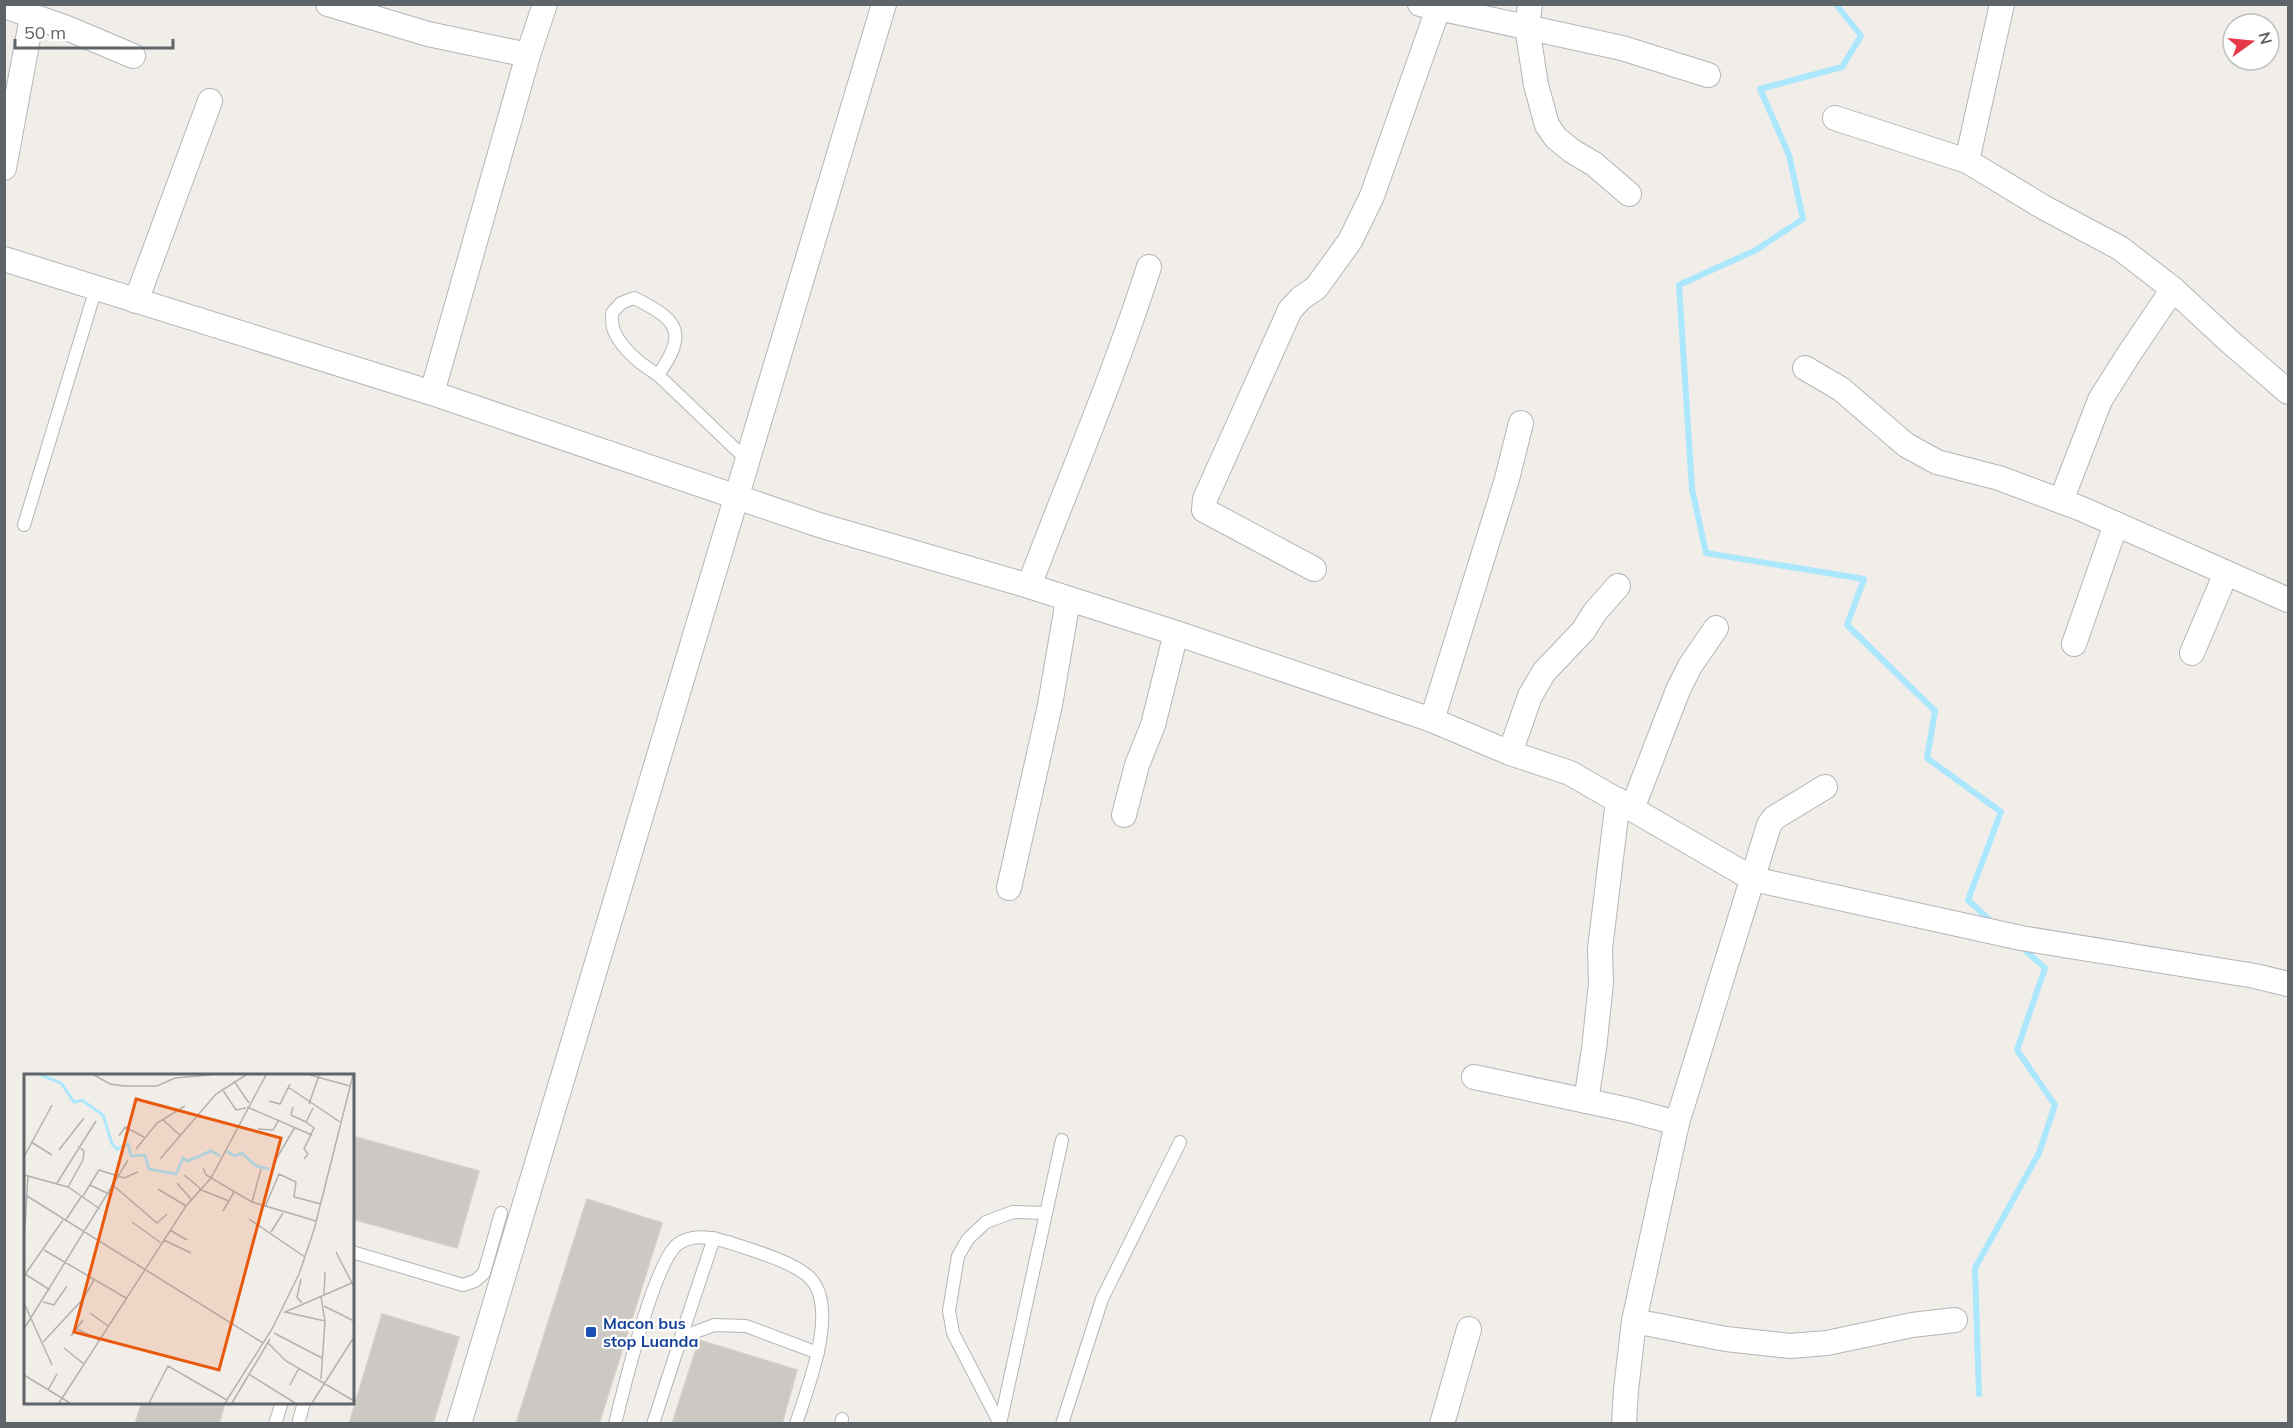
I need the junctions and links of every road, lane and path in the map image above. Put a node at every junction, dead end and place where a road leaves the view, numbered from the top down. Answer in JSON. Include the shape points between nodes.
{"nodes":[{"id":1,"x":328,"y":4,"type":"edge"},
{"id":2,"x":545,"y":4,"type":"edge"},
{"id":3,"x":884,"y":4,"type":"edge"},
{"id":4,"x":2002,"y":4,"type":"edge"},
{"id":5,"x":4,"y":6,"type":"edge"},
{"id":6,"x":1429,"y":7,"type":"edge"},
{"id":7,"x":1529,"y":16,"type":"edge"},
{"id":8,"x":32,"y":17,"type":"junction"},
{"id":9,"x":528,"y":55,"type":"junction"},
{"id":10,"x":133,"y":56,"type":"dead end"},
{"id":11,"x":1708,"y":75,"type":"dead end"},
{"id":12,"x":210,"y":101,"type":"dead end"},
{"id":13,"x":1834,"y":118,"type":"dead end"},
{"id":14,"x":1967,"y":161,"type":"junction"},
{"id":15,"x":4,"y":168,"type":"edge"},
{"id":16,"x":1629,"y":194,"type":"dead end"},
{"id":17,"x":4,"y":259,"type":"edge"},
{"id":18,"x":1149,"y":267,"type":"dead end"},
{"id":19,"x":96,"y":288,"type":"junction"},
{"id":20,"x":2173,"y":289,"type":"junction"},
{"id":21,"x":136,"y":301,"type":"junction"},
{"id":22,"x":1805,"y":368,"type":"dead end"},
{"id":23,"x":658,"y":375,"type":"junction"},
{"id":24,"x":2289,"y":392,"type":"edge"},
{"id":25,"x":432,"y":393,"type":"junction"},
{"id":26,"x":1521,"y":423,"type":"dead end"},
{"id":27,"x":747,"y":460,"type":"junction"},
{"id":28,"x":736,"y":496,"type":"junction"},
{"id":29,"x":2061,"y":501,"type":"junction"},
{"id":30,"x":2116,"y":524,"type":"junction"},
{"id":31,"x":24,"y":525,"type":"dead end"},
{"id":32,"x":1314,"y":569,"type":"dead end"},
{"id":33,"x":2226,"y":573,"type":"junction"},
{"id":34,"x":1029,"y":586,"type":"junction"},
{"id":35,"x":1618,"y":586,"type":"dead end"},
{"id":36,"x":1068,"y":600,"type":"junction"},
{"id":37,"x":2289,"y":600,"type":"edge"},
{"id":38,"x":1716,"y":628,"type":"dead end"},
{"id":39,"x":1176,"y":633,"type":"junction"},
{"id":40,"x":2074,"y":644,"type":"dead end"},
{"id":41,"x":2192,"y":653,"type":"dead end"},
{"id":42,"x":1431,"y":720,"type":"junction"},
{"id":43,"x":1510,"y":753,"type":"junction"},
{"id":44,"x":1825,"y":787,"type":"dead end"},
{"id":45,"x":1625,"y":805,"type":"junction"},
{"id":46,"x":1124,"y":815,"type":"dead end"},
{"id":47,"x":1753,"y":879,"type":"junction"},
{"id":48,"x":1009,"y":888,"type":"dead end"},
{"id":49,"x":2289,"y":984,"type":"edge"},
{"id":50,"x":1474,"y":1077,"type":"dead end"},
{"id":51,"x":1586,"y":1101,"type":"junction"},
{"id":52,"x":1677,"y":1123,"type":"junction"},
{"id":53,"x":1062,"y":1140,"type":"dead end"},
{"id":54,"x":1180,"y":1142,"type":"dead end"},
{"id":55,"x":501,"y":1213,"type":"dead end"},
{"id":56,"x":1046,"y":1213,"type":"junction"},
{"id":57,"x":714,"y":1238,"type":"junction"},
{"id":58,"x":354,"y":1253,"type":"edge"},
{"id":59,"x":1955,"y":1320,"type":"dead end"},
{"id":60,"x":1634,"y":1321,"type":"junction"},
{"id":61,"x":1469,"y":1329,"type":"dead end"},
{"id":62,"x":678,"y":1347,"type":"junction"},
{"id":63,"x":818,"y":1353,"type":"junction"},
{"id":64,"x":281,"y":1404,"type":"edge"},
{"id":65,"x":303,"y":1404,"type":"edge"},
{"id":66,"x":275,"y":1424,"type":"edge"},
{"id":67,"x":298,"y":1424,"type":"edge"},
{"id":68,"x":459,"y":1424,"type":"edge"},
{"id":69,"x":615,"y":1424,"type":"edge"},
{"id":70,"x":653,"y":1424,"type":"edge"},
{"id":71,"x":796,"y":1424,"type":"edge"},
{"id":72,"x":1000,"y":1424,"type":"edge"},
{"id":73,"x":1062,"y":1424,"type":"edge"},
{"id":74,"x":1442,"y":1424,"type":"edge"},
{"id":75,"x":1624,"y":1424,"type":"edge"}],
"edges":[{"from":1,"to":9,"type":"street","via":[[428,34]]},
{"from":2,"to":9,"type":"street"},
{"from":3,"to":27,"type":"street"},
{"from":4,"to":14,"type":"street"},
{"from":5,"to":8,"type":"street"},
{"from":6,"to":7,"type":"street"},
{"from":6,"to":32,"type":"street","via":[[1372,196],[1350,241],[1316,288],[1290,310],[1205,499],[1204,510]]},
{"from":7,"to":11,"type":"street"},
{"from":7,"to":16,"type":"street","via":[[1536,85],[1547,124],[1556,138]]},
{"from":8,"to":10,"type":"street"},
{"from":8,"to":15,"type":"street"},
{"from":9,"to":25,"type":"street"},
{"from":12,"to":21,"type":"street"},
{"from":13,"to":14,"type":"street"},
{"from":14,"to":20,"type":"street","via":[[2120,248]]},
{"from":17,"to":19,"type":"street"},
{"from":18,"to":34,"type":"street","via":[[1108,385]]},
{"from":19,"to":21,"type":"street"},
{"from":19,"to":31,"type":"lane"},
{"from":20,"to":24,"type":"street"},
{"from":20,"to":29,"type":"street","via":[[2100,400]]},
{"from":21,"to":25,"type":"street"},
{"from":22,"to":29,"type":"street","via":[[1841,389],[1906,445],[1937,462],[1999,478]]},
{"from":23,"to":23,"type":"lane","via":[[643,365],[614,329],[612,313],[621,303],[634,298],[651,307],[668,320],[676,333],[676,347]]},
{"from":23,"to":27,"type":"lane"},
{"from":25,"to":28,"type":"street"},
{"from":26,"to":42,"type":"street","via":[[1497,513]]},
{"from":27,"to":28,"type":"street"},
{"from":28,"to":34,"type":"street","via":[[819,525]]},
{"from":28,"to":68,"type":"street"},
{"from":29,"to":30,"type":"street"},
{"from":30,"to":33,"type":"street"},
{"from":30,"to":40,"type":"street"},
{"from":33,"to":37,"type":"street"},
{"from":33,"to":41,"type":"street"},
{"from":34,"to":36,"type":"street"},
{"from":35,"to":43,"type":"street","via":[[1544,672],[1530,696]]},
{"from":36,"to":39,"type":"street"},
{"from":36,"to":48,"type":"street","via":[[1050,705]]},
{"from":38,"to":45,"type":"street","via":[[1690,666]]},
{"from":39,"to":42,"type":"street"},
{"from":39,"to":46,"type":"street","via":[[1153,725]]},
{"from":42,"to":43,"type":"street"},
{"from":43,"to":45,"type":"street","via":[[1570,773]]},
{"from":44,"to":47,"type":"street","via":[[1774,818]]},
{"from":45,"to":47,"type":"street"},
{"from":45,"to":51,"type":"street","via":[[1602,930],[1601,983]]},
{"from":47,"to":49,"type":"street","via":[[2022,938]]},
{"from":47,"to":52,"type":"street"},
{"from":50,"to":51,"type":"street"},
{"from":51,"to":52,"type":"street"},
{"from":52,"to":60,"type":"street"},
{"from":53,"to":56,"type":"lane"},
{"from":54,"to":73,"type":"lane","via":[[1102,1299]]},
{"from":55,"to":58,"type":"lane","via":[[484,1273],[463,1285]]},
{"from":56,"to":72,"type":"lane"},
{"from":56,"to":72,"type":"lane","via":[[1013,1212],[986,1222],[968,1239],[958,1256],[949,1311],[953,1333]]},
{"from":57,"to":62,"type":"lane"},
{"from":57,"to":63,"type":"lane","via":[[782,1261],[810,1278],[822,1310]]},
{"from":57,"to":69,"type":"lane","via":[[693,1238],[679,1243],[670,1253],[656,1281]]},
{"from":59,"to":60,"type":"street","via":[[1790,1346],[1726,1339]]},
{"from":60,"to":75,"type":"street"},
{"from":61,"to":74,"type":"street"},
{"from":62,"to":63,"type":"lane","via":[[693,1333],[714,1325],[746,1326]]},
{"from":62,"to":70,"type":"lane"},
{"from":63,"to":71,"type":"lane"},
{"from":64,"to":66,"type":"lane"},
{"from":65,"to":67,"type":"lane"}]}
